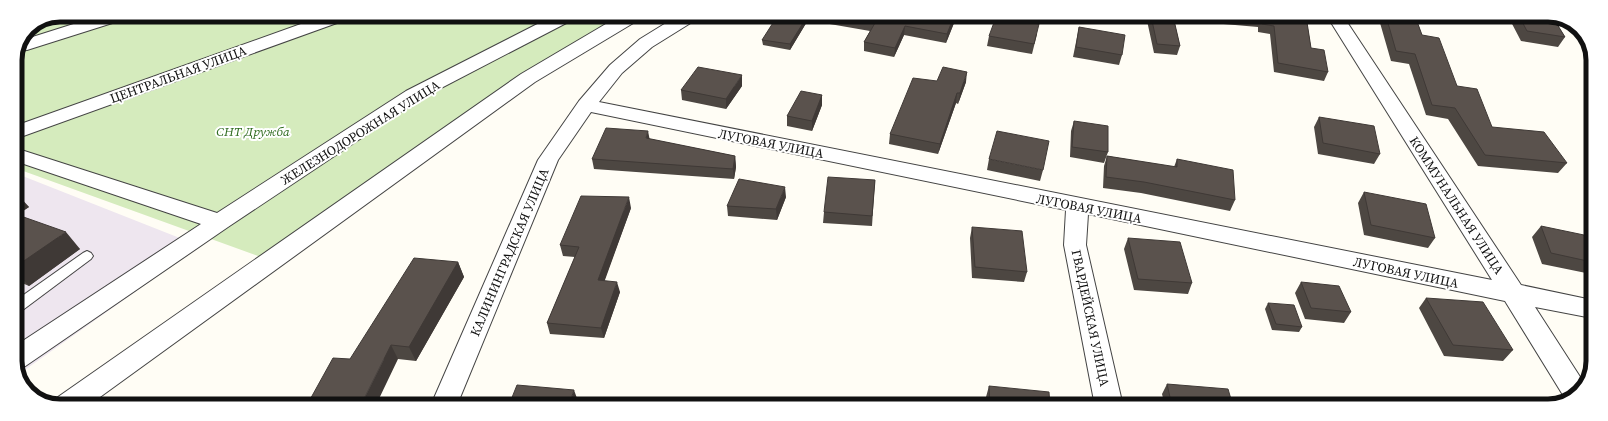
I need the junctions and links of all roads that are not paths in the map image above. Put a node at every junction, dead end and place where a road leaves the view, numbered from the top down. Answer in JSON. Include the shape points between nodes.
{"nodes":[{"id":1,"x":97,"y":22,"type":"edge"},
{"id":2,"x":323,"y":22,"type":"edge"},
{"id":3,"x":554,"y":22,"type":"edge"},
{"id":4,"x":622,"y":22,"type":"edge"},
{"id":5,"x":680,"y":22,"type":"edge"},
{"id":6,"x":1339,"y":22,"type":"edge"},
{"id":7,"x":25,"y":44,"type":"edge"},
{"id":8,"x":586,"y":105,"type":"junction"},
{"id":9,"x":22,"y":130,"type":"edge"},
{"id":10,"x":22,"y":156,"type":"edge"},
{"id":11,"x":1077,"y":205,"type":"junction"},
{"id":12,"x":220,"y":222,"type":"junction"},
{"id":13,"x":87,"y":256,"type":"dead end"},
{"id":14,"x":1514,"y":294,"type":"junction"},
{"id":15,"x":22,"y":303,"type":"edge"},
{"id":16,"x":1586,"y":308,"type":"edge"},
{"id":17,"x":22,"y":355,"type":"edge"},
{"id":18,"x":1573,"y":389,"type":"edge"},
{"id":19,"x":76,"y":399,"type":"edge"},
{"id":20,"x":447,"y":399,"type":"edge"},
{"id":21,"x":1108,"y":399,"type":"edge"}],
"edges":[{"from":1,"to":7,"type":"street"},
{"from":2,"to":9,"type":"street","name":"ЦЕНТРАЛЬНАЯ УЛИЦА"},
{"from":3,"to":12,"type":"street","name":"ЖЕЛЕЗНОДОРОЖНАЯ УЛИЦА","via":[[413,95]]},
{"from":4,"to":19,"type":"street","via":[[528,78]]},
{"from":5,"to":8,"type":"street","name":"КАЛИНИНГРАДСКАЯ УЛИЦА","via":[[646,43],[616,69]]},
{"from":6,"to":14,"type":"street","name":"КОММУНАЛЬНАЯ УЛИЦА"},
{"from":8,"to":11,"type":"street","name":"ЛУГОВАЯ УЛИЦА"},
{"from":8,"to":20,"type":"street","name":"КАЛИНИНГРАДСКАЯ УЛИЦА","via":[[548,160]]},
{"from":10,"to":12,"type":"street"},
{"from":11,"to":14,"type":"street","name":"ЛУГОВАЯ УЛИЦА"},
{"from":11,"to":21,"type":"street","name":"ГВАРДЕЙСКАЯ УЛИЦА","via":[[1075,245]]},
{"from":12,"to":17,"type":"street","name":"ЖЕЛЕЗНОДОРОЖНАЯ УЛИЦА"},
{"from":13,"to":15,"type":"lane"},
{"from":14,"to":16,"type":"street","name":"ЛУГОВАЯ УЛИЦА"},
{"from":14,"to":18,"type":"street","name":"КОММУНАЛЬНАЯ УЛИЦА"}]}
